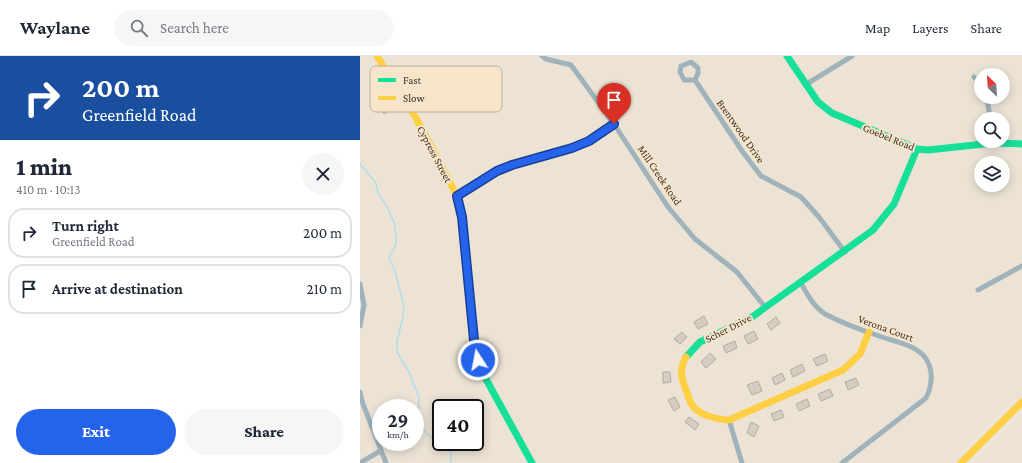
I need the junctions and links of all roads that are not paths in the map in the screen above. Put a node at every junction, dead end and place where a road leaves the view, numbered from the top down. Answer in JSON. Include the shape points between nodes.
{"nodes":[{"id":1,"x":376,"y":56,"type":"edge"},
{"id":2,"x":542,"y":56,"type":"edge"},
{"id":3,"x":787,"y":56,"type":"edge"},
{"id":4,"x":852,"y":56,"type":"edge"},
{"id":5,"x":382,"y":66,"type":"edge"},
{"id":6,"x":695,"y":80,"type":"dead end"},
{"id":7,"x":806,"y":85,"type":"junction"},
{"id":8,"x":412,"y":112,"type":"edge"},
{"id":9,"x":614,"y":124,"type":"junction"},
{"id":10,"x":1010,"y":143,"type":"edge"},
{"id":11,"x":974,"y":144,"type":"edge"},
{"id":12,"x":1022,"y":144,"type":"edge"},
{"id":13,"x":917,"y":149,"type":"junction"},
{"id":14,"x":457,"y":196,"type":"junction"},
{"id":15,"x":845,"y":252,"type":"junction"},
{"id":16,"x":1022,"y":266,"type":"edge"},
{"id":17,"x":801,"y":283,"type":"junction"},
{"id":18,"x":360,"y":284,"type":"edge"},
{"id":19,"x":978,"y":290,"type":"dead end"},
{"id":20,"x":765,"y":307,"type":"junction"},
{"id":21,"x":360,"y":326,"type":"edge"},
{"id":22,"x":869,"y":332,"type":"junction"},
{"id":23,"x":360,"y":392,"type":"edge"},
{"id":24,"x":1022,"y":402,"type":"edge"},
{"id":25,"x":729,"y":420,"type":"junction"},
{"id":26,"x":372,"y":427,"type":"edge"},
{"id":27,"x":378,"y":451,"type":"edge"},
{"id":28,"x":380,"y":451,"type":"edge"},
{"id":29,"x":360,"y":463,"type":"edge"},
{"id":30,"x":386,"y":463,"type":"edge"},
{"id":31,"x":532,"y":463,"type":"edge"},
{"id":32,"x":742,"y":463,"type":"edge"},
{"id":33,"x":842,"y":463,"type":"edge"},
{"id":34,"x":961,"y":463,"type":"edge"}],
"edges":[{"from":1,"to":5,"type":"street","name":"Cypress Street"},
{"from":2,"to":9,"type":"street","name":"Mill Creek Road","via":[[571,65]]},
{"from":3,"to":7,"type":"street","name":"Goebel Road"},
{"from":4,"to":7,"type":"street"},
{"from":6,"to":15,"type":"street","name":"Brentwood Drive","via":[[761,176],[801,197]]},
{"from":7,"to":13,"type":"street","name":"Goebel Road","via":[[818,102],[832,113]]},
{"from":8,"to":14,"type":"street","name":"Cypress Street"},
{"from":9,"to":14,"type":"street","via":[[589,141],[572,148],[497,171]]},
{"from":9,"to":20,"type":"street","name":"Mill Creek Road","via":[[668,207],[695,239],[737,272]]},
{"from":10,"to":12,"type":"street","name":"Goebel Road"},
{"from":11,"to":13,"type":"street","name":"Goebel Road"},
{"from":13,"to":15,"type":"street","name":"Scher Drive","via":[[894,204],[873,230]]},
{"from":14,"to":31,"type":"street","name":"Cypress Street","via":[[462,217],[475,350],[481,370]]},
{"from":15,"to":17,"type":"street","name":"Scher Drive"},
{"from":16,"to":19,"type":"street"},
{"from":17,"to":20,"type":"street","name":"Scher Drive"},
{"from":17,"to":22,"type":"street","name":"Verona Court","via":[[812,301],[824,313]]},
{"from":18,"to":21,"type":"street","via":[[364,305]]},
{"from":20,"to":25,"type":"street","name":"Scher Drive","via":[[752,317],[700,342],[689,352],[682,364],[681,377],[692,405],[715,419]]},
{"from":22,"to":25,"type":"street","via":[[856,361],[843,370]]},
{"from":22,"to":33,"type":"street","name":"Verona Court","via":[[912,347],[924,356],[931,369],[932,387],[926,398]]},
{"from":23,"to":26,"type":"street"},
{"from":24,"to":34,"type":"street"},
{"from":25,"to":32,"type":"street"},
{"from":27,"to":29,"type":"street"},
{"from":28,"to":30,"type":"street"}]}
